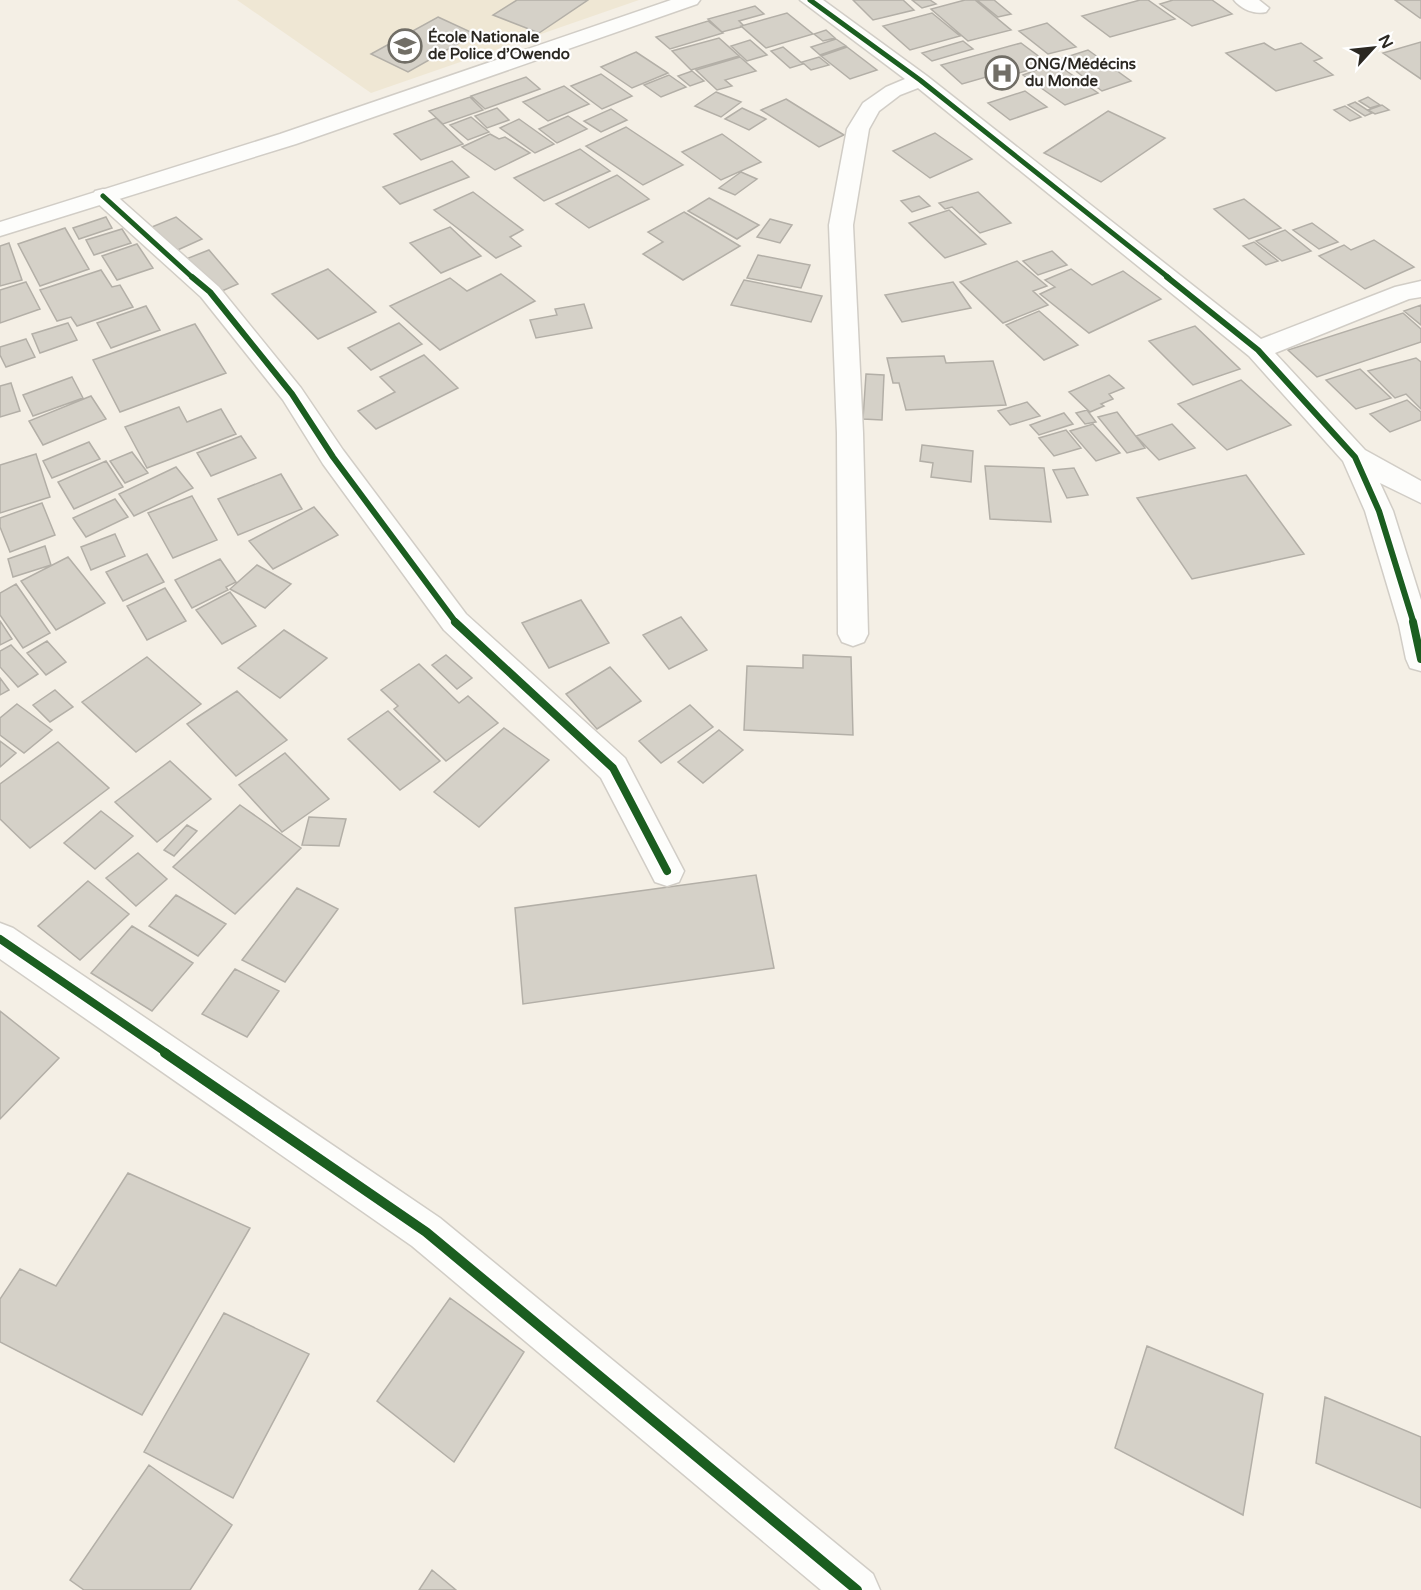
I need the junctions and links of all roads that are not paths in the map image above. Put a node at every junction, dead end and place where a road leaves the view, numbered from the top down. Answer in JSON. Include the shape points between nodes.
{"nodes":[{"id":1,"x":690,"y":0,"type":"edge"},
{"id":2,"x":810,"y":0,"type":"edge"},
{"id":3,"x":920,"y":80,"type":"junction"},
{"id":4,"x":103,"y":196,"type":"junction"},
{"id":5,"x":0,"y":229,"type":"edge"},
{"id":6,"x":1421,"y":289,"type":"edge"},
{"id":7,"x":1258,"y":350,"type":"junction"},
{"id":8,"x":1355,"y":457,"type":"junction"},
{"id":9,"x":1421,"y":493,"type":"edge"},
{"id":10,"x":853,"y":634,"type":"dead end"},
{"id":11,"x":1421,"y":659,"type":"edge"},
{"id":12,"x":667,"y":871,"type":"dead end"},
{"id":13,"x":0,"y":939,"type":"edge"},
{"id":14,"x":857,"y":1590,"type":"edge"}],
"edges":[{"from":1,"to":4,"type":"street","via":[[288,139]]},
{"from":2,"to":3,"type":"street"},
{"from":3,"to":7,"type":"street"},
{"from":3,"to":10,"type":"street","via":[[870,107],[858,129],[841,225]]},
{"from":4,"to":5,"type":"street"},
{"from":4,"to":12,"type":"street","via":[[210,292],[292,394],[333,457],[455,622],[613,768]]},
{"from":6,"to":7,"type":"street","via":[[1404,292]]},
{"from":7,"to":8,"type":"street"},
{"from":8,"to":9,"type":"street"},
{"from":8,"to":11,"type":"street","via":[[1379,511]]},
{"from":13,"to":14,"type":"street","via":[[426,1232]]}]}
